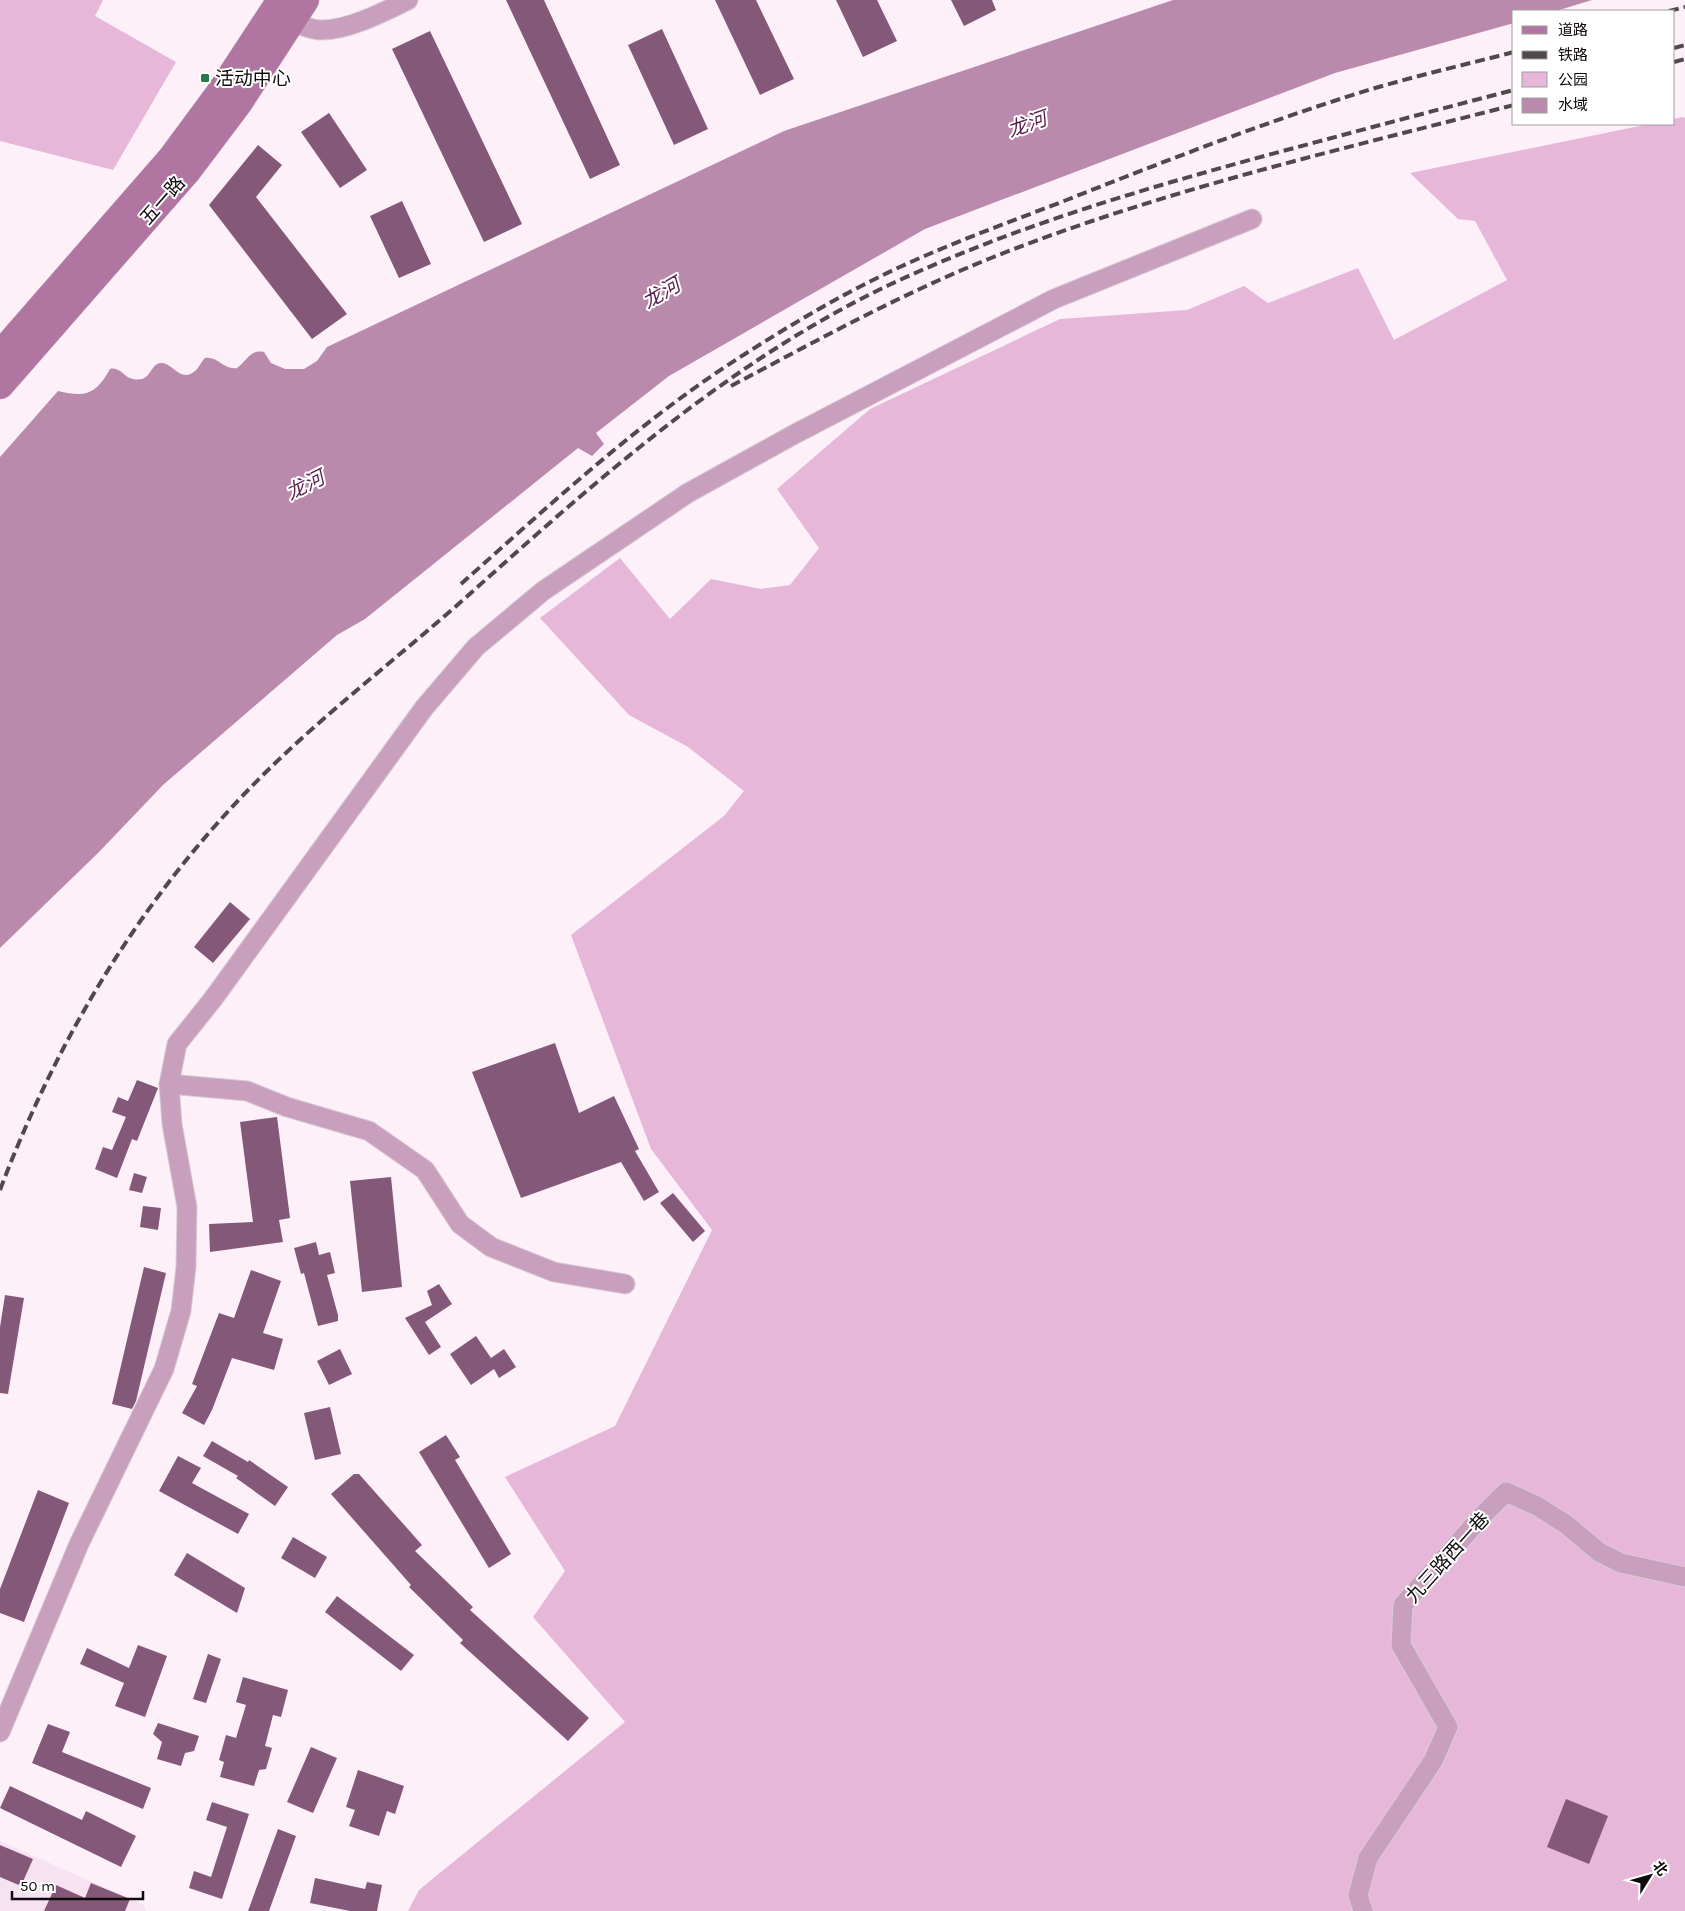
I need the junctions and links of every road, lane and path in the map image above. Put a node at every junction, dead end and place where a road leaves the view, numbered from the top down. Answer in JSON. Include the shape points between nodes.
{"nodes":[{"id":1,"x":408,"y":0,"type":"edge"},
{"id":2,"x":288,"y":8,"type":"edge"},
{"id":3,"x":1252,"y":219,"type":"dead end"},
{"id":4,"x":0,"y":355,"type":"edge"},
{"id":5,"x":0,"y":385,"type":"edge"},
{"id":6,"x":169,"y":1084,"type":"junction"},
{"id":7,"x":625,"y":1284,"type":"dead end"},
{"id":8,"x":1685,"y":1577,"type":"edge"},
{"id":9,"x":0,"y":1732,"type":"edge"},
{"id":10,"x":1363,"y":1911,"type":"edge"}],
"edges":[{"from":1,"to":2,"type":"street","via":[[337,28],[319,30],[303,26]]},
{"from":2,"to":4,"type":"main road","name":"五一路","via":[[171,159]]},
{"from":2,"to":5,"type":"main road","name":"五一路","via":[[239,102],[188,171]]},
{"from":3,"to":6,"type":"street","via":[[1054,299],[810,426],[688,493],[543,591],[476,647],[424,708],[177,1044]]},
{"from":6,"to":7,"type":"street","via":[[247,1091],[286,1107],[369,1131],[425,1170],[460,1224],[490,1247],[554,1272]]},
{"from":6,"to":9,"type":"street","via":[[172,1124],[187,1208],[181,1311],[164,1369],[79,1544]]},
{"from":8,"to":10,"type":"street","name":"九三路西一巷","via":[[1621,1563],[1599,1552],[1567,1524],[1506,1492],[1482,1516],[1403,1606],[1402,1645],[1448,1727],[1433,1761],[1368,1858],[1358,1895]]}]}
